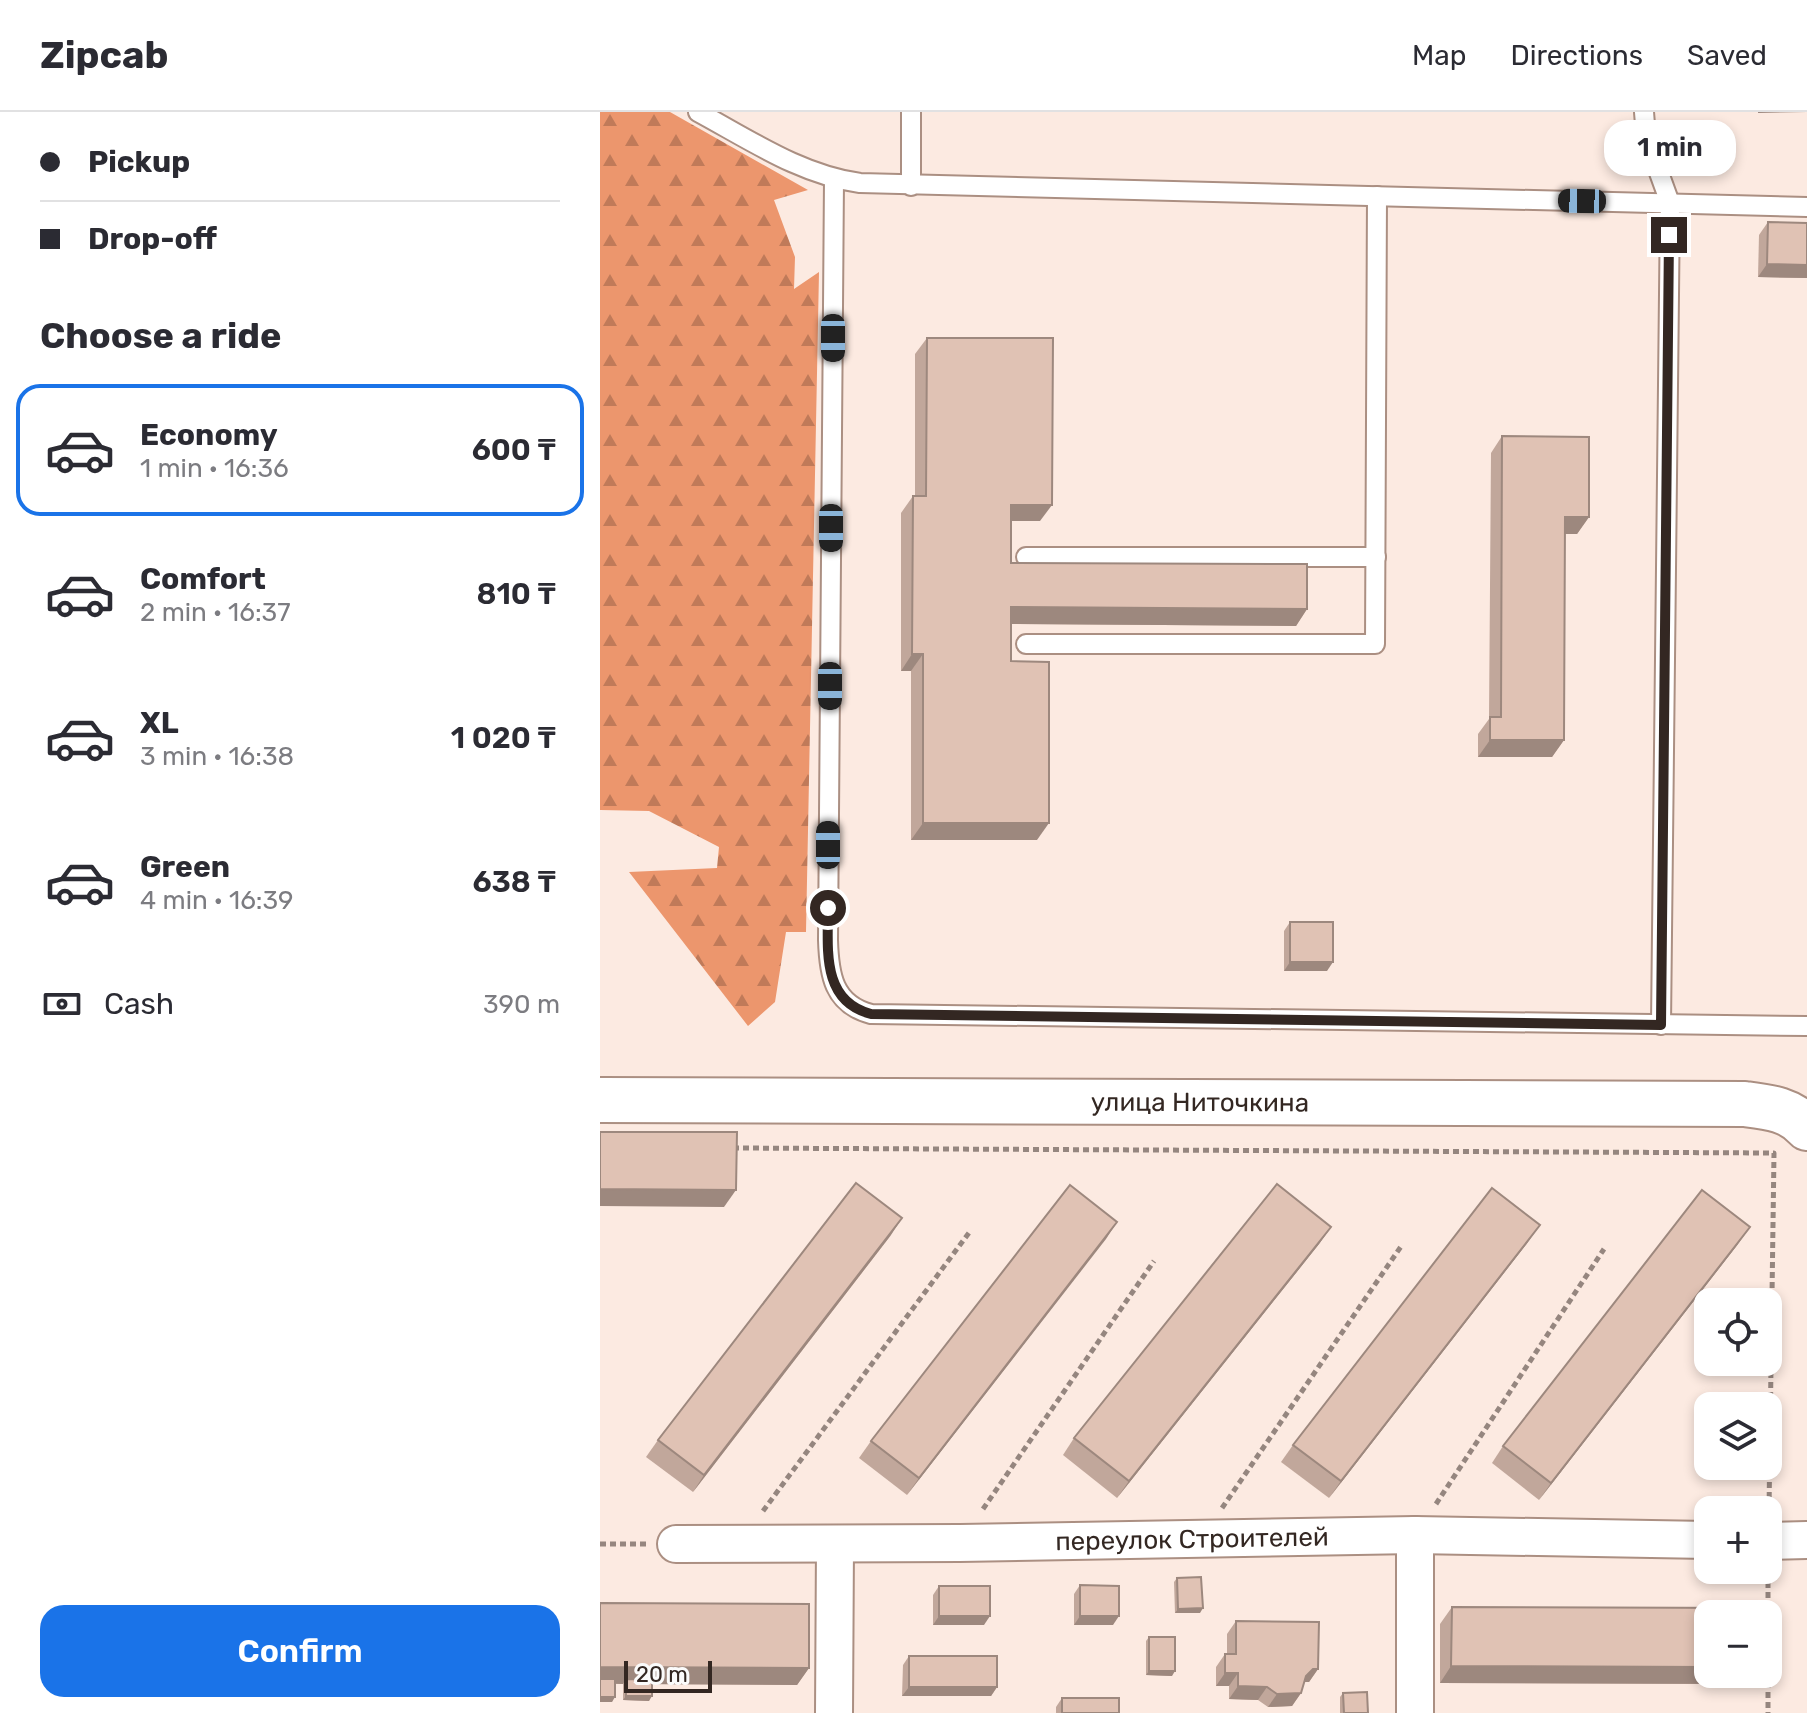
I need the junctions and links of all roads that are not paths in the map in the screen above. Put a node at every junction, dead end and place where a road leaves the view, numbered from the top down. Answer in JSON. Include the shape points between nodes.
{"nodes":[{"id":1,"x":698,"y":112,"type":"edge"},
{"id":2,"x":911,"y":112,"type":"edge"},
{"id":3,"x":1644,"y":112,"type":"edge"},
{"id":4,"x":834,"y":180,"type":"junction"},
{"id":5,"x":911,"y":186,"type":"junction"},
{"id":6,"x":1377,"y":196,"type":"junction"},
{"id":7,"x":1670,"y":203,"type":"junction"},
{"id":8,"x":1807,"y":207,"type":"edge"},
{"id":9,"x":1026,"y":557,"type":"dead end"},
{"id":10,"x":1376,"y":557,"type":"junction"},
{"id":11,"x":1026,"y":644,"type":"dead end"},
{"id":12,"x":1661,"y":1025,"type":"junction"},
{"id":13,"x":1807,"y":1026,"type":"edge"},
{"id":14,"x":600,"y":1100,"type":"edge"},
{"id":15,"x":1803,"y":1123,"type":"edge"},
{"id":16,"x":1415,"y":1535,"type":"junction"},
{"id":17,"x":1694,"y":1540,"type":"edge"},
{"id":18,"x":1807,"y":1540,"type":"edge"},
{"id":19,"x":1782,"y":1541,"type":"edge"},
{"id":20,"x":676,"y":1544,"type":"road end"},
{"id":21,"x":835,"y":1544,"type":"junction"},
{"id":22,"x":834,"y":1713,"type":"edge"},
{"id":23,"x":1415,"y":1713,"type":"edge"}],
"edges":[{"from":1,"to":4,"type":"lane"},
{"from":2,"to":5,"type":"lane"},
{"from":3,"to":7,"type":"lane","via":[[1646,137]]},
{"from":4,"to":5,"type":"lane"},
{"from":4,"to":12,"type":"lane","via":[[828,940],[829,964],[842,998],[871,1014]]},
{"from":5,"to":6,"type":"lane"},
{"from":6,"to":7,"type":"lane"},
{"from":6,"to":10,"type":"lane"},
{"from":7,"to":8,"type":"lane"},
{"from":7,"to":12,"type":"lane"},
{"from":9,"to":10,"type":"lane"},
{"from":10,"to":11,"type":"lane","via":[[1375,644]]},
{"from":12,"to":13,"type":"lane"},
{"from":14,"to":15,"type":"street","name":"улица Ниточкина","via":[[1745,1104],[1786,1111]]},
{"from":16,"to":17,"type":"street","name":"переулок Строителей"},
{"from":16,"to":21,"type":"street","name":"переулок Строителей"},
{"from":16,"to":23,"type":"street"},
{"from":18,"to":19,"type":"street"},
{"from":20,"to":21,"type":"street","name":"переулок Строителей"},
{"from":21,"to":22,"type":"street"}]}
